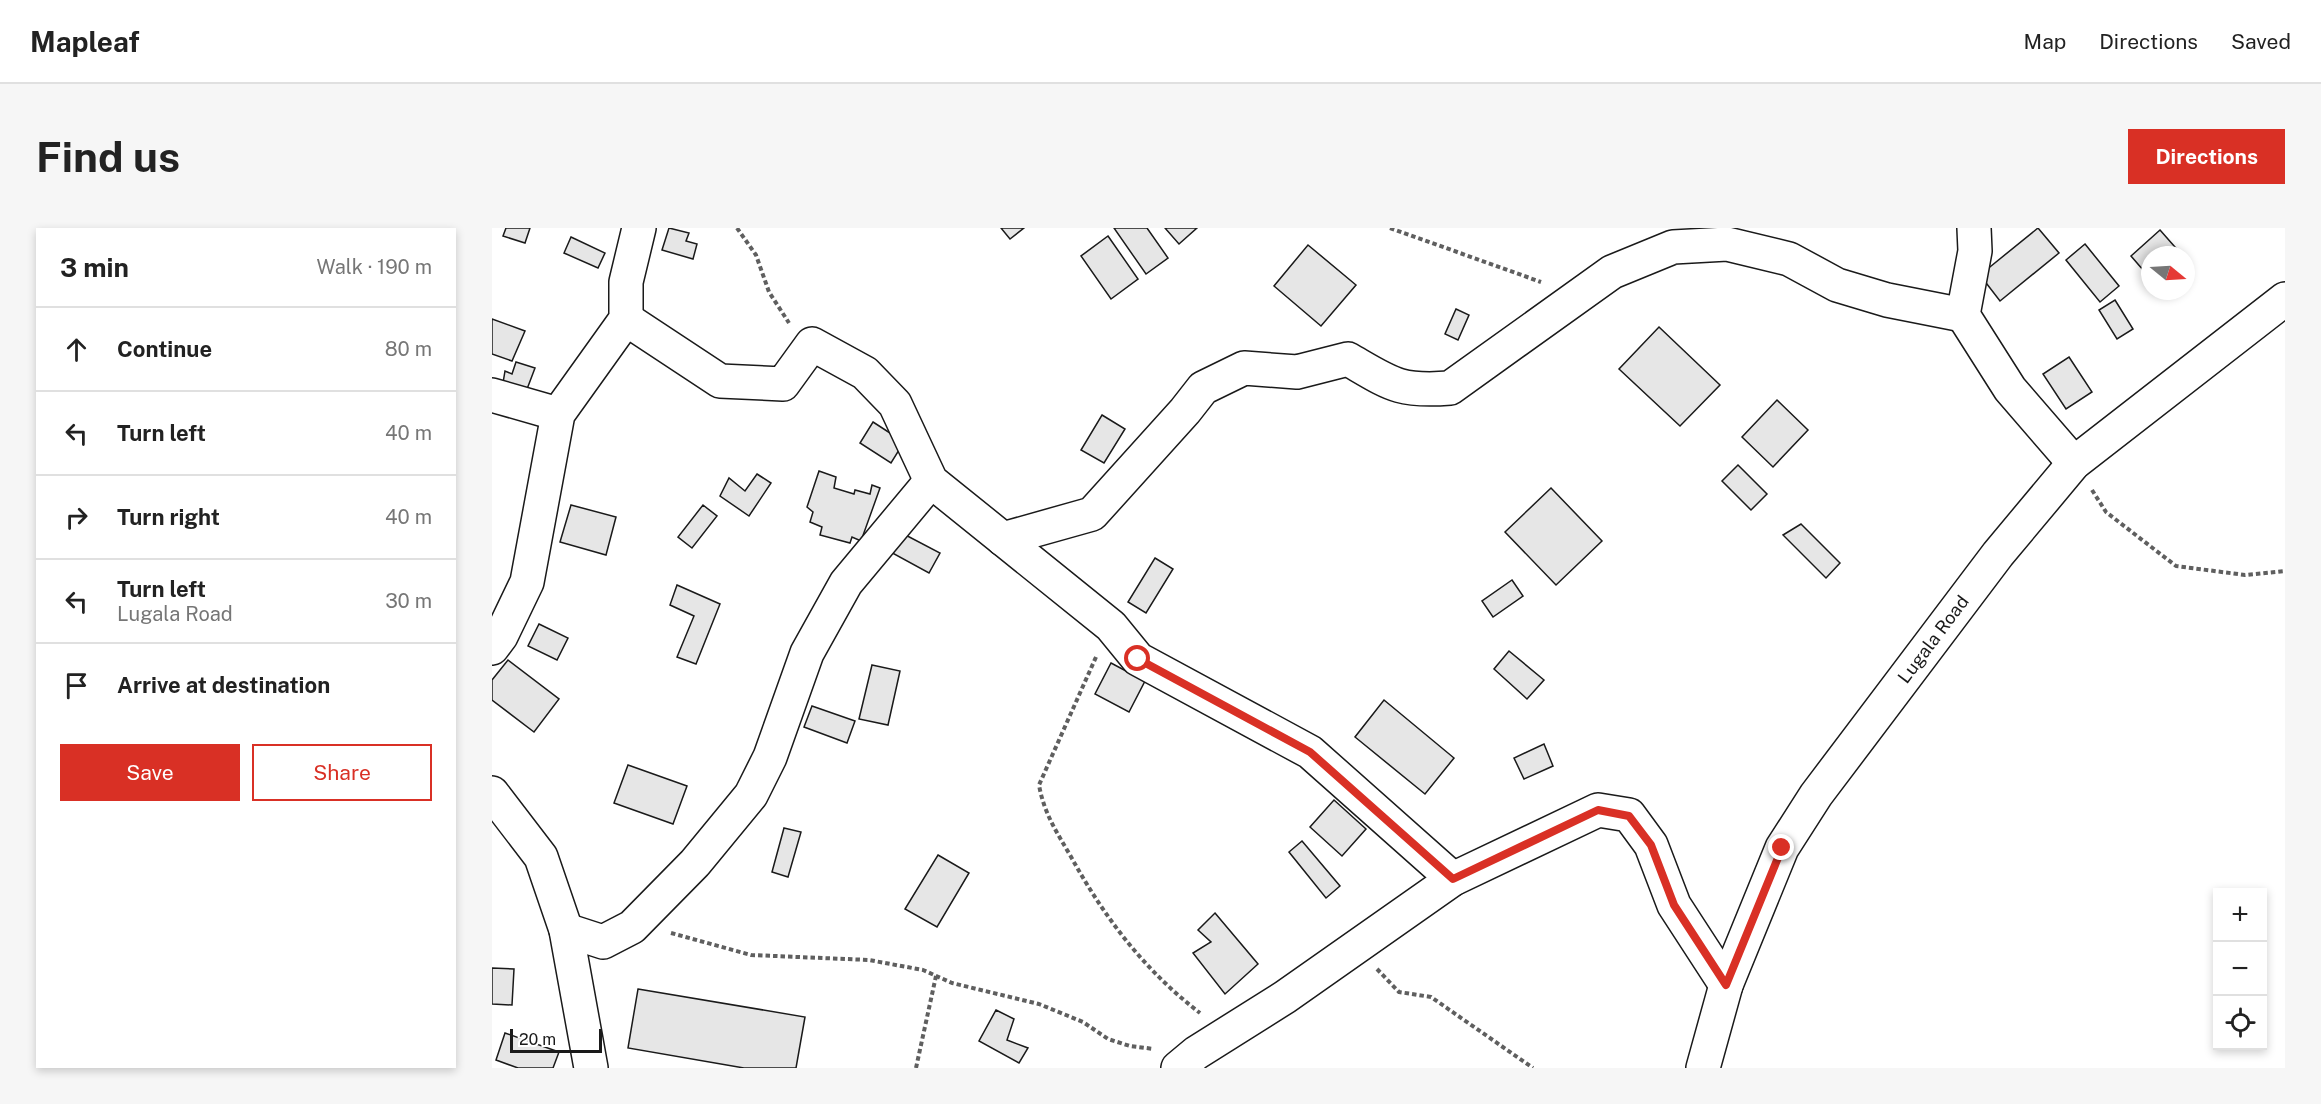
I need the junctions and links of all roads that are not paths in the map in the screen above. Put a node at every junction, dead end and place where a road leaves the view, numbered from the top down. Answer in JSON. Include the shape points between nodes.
{"nodes":[{"id":1,"x":639,"y":228,"type":"edge"},
{"id":2,"x":1974,"y":228,"type":"edge"},
{"id":3,"x":2285,"y":299,"type":"edge"},
{"id":4,"x":1963,"y":315,"type":"junction"},
{"id":5,"x":626,"y":319,"type":"junction"},
{"id":6,"x":492,"y":395,"type":"edge"},
{"id":7,"x":558,"y":414,"type":"junction"},
{"id":8,"x":2074,"y":463,"type":"junction"},
{"id":9,"x":931,"y":481,"type":"junction"},
{"id":10,"x":1004,"y":539,"type":"junction"},
{"id":11,"x":492,"y":648,"type":"edge"},
{"id":12,"x":492,"y":793,"type":"edge"},
{"id":13,"x":1453,"y":879,"type":"junction"},
{"id":14,"x":566,"y":930,"type":"junction"},
{"id":15,"x":1726,"y":985,"type":"junction"},
{"id":16,"x":1187,"y":1060,"type":"edge"},
{"id":17,"x":591,"y":1068,"type":"edge"},
{"id":18,"x":1702,"y":1068,"type":"edge"}],
"edges":[{"from":1,"to":5,"type":"street","via":[[626,282]]},
{"from":2,"to":4,"type":"street","via":[[1975,251]]},
{"from":3,"to":8,"type":"street","name":"Lugala Road"},
{"from":4,"to":8,"type":"street","via":[[2010,389]]},
{"from":4,"to":10,"type":"street","via":[[1887,300],[1837,285],[1788,259],[1727,244],[1673,247],[1612,272],[1450,388],[1395,387],[1348,359],[1297,372],[1244,368],[1203,388],[1092,514]]},
{"from":5,"to":7,"type":"street"},
{"from":5,"to":9,"type":"street","via":[[720,381],[783,384],[812,344],[864,373],[896,404]]},
{"from":6,"to":7,"type":"street"},
{"from":7,"to":11,"type":"street","via":[[527,582]]},
{"from":8,"to":15,"type":"street","name":"Lugala Road","via":[[1998,554],[1816,795],[1782,848]]},
{"from":9,"to":10,"type":"street"},
{"from":9,"to":14,"type":"street","via":[[846,583],[807,653],[770,757],[751,795],[695,863],[632,927],[603,942]]},
{"from":10,"to":13,"type":"street","via":[[1111,627],[1138,659],[1310,752]]},
{"from":12,"to":14,"type":"street","via":[[540,857]]},
{"from":13,"to":15,"type":"street","via":[[1598,810],[1629,816],[1651,845],[1674,905]]},
{"from":13,"to":16,"type":"street"},
{"from":14,"to":17,"type":"street"},
{"from":15,"to":18,"type":"street","name":"Lugala Road"}]}
